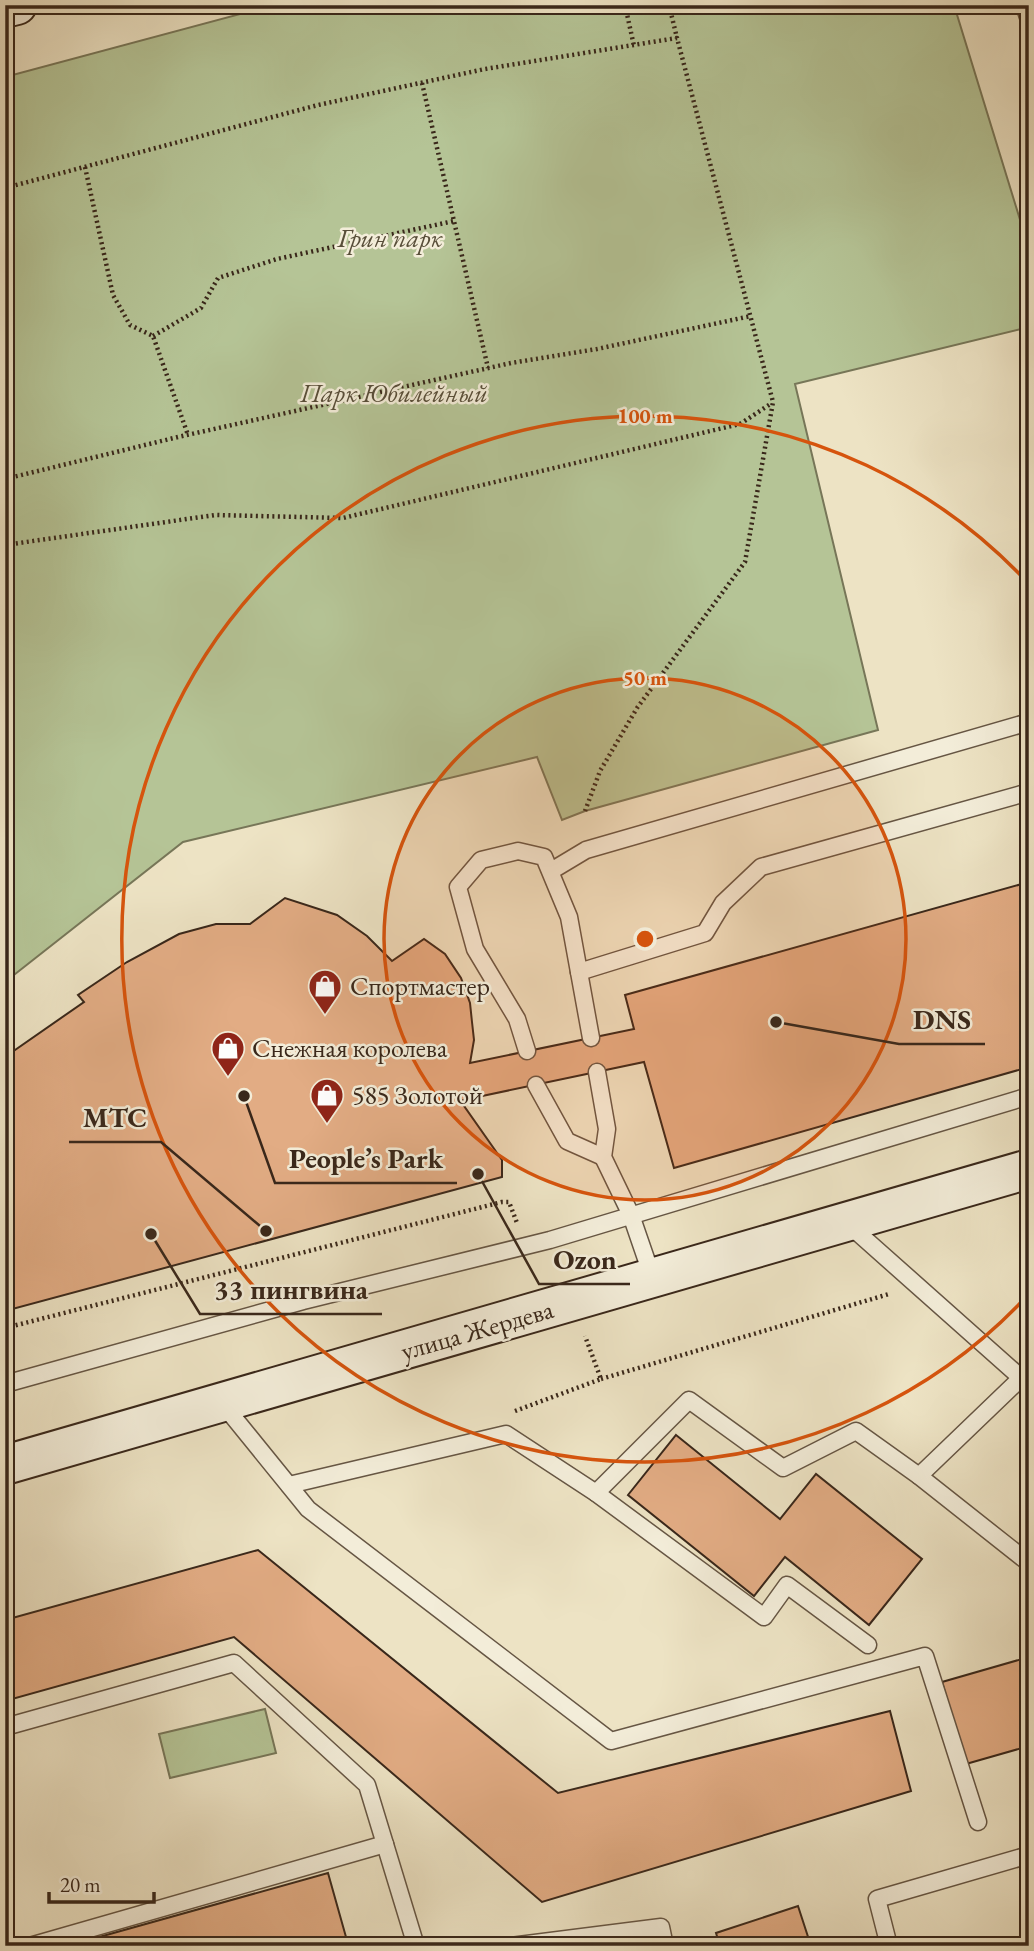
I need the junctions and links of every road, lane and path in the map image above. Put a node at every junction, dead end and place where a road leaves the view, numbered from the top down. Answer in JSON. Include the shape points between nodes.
{"nodes":[{"id":1,"x":17,"y":5,"type":"edge"},
{"id":2,"x":625,"y":5,"type":"edge"},
{"id":3,"x":669,"y":5,"type":"edge"},
{"id":4,"x":1024,"y":5,"type":"edge"},
{"id":5,"x":5,"y":8,"type":"edge"},
{"id":6,"x":1029,"y":20,"type":"edge"},
{"id":7,"x":677,"y":38,"type":"junction"},
{"id":8,"x":634,"y":46,"type":"junction"},
{"id":9,"x":422,"y":83,"type":"junction"},
{"id":10,"x":85,"y":167,"type":"junction"},
{"id":11,"x":5,"y":187,"type":"edge"},
{"id":12,"x":454,"y":221,"type":"junction"},
{"id":13,"x":751,"y":316,"type":"junction"},
{"id":14,"x":153,"y":336,"type":"junction"},
{"id":15,"x":488,"y":368,"type":"junction"},
{"id":16,"x":773,"y":402,"type":"junction"},
{"id":17,"x":188,"y":435,"type":"junction"},
{"id":18,"x":5,"y":480,"type":"edge"},
{"id":19,"x":5,"y":545,"type":"edge"},
{"id":20,"x":1029,"y":722,"type":"edge"},
{"id":21,"x":1029,"y":792,"type":"edge"},
{"id":22,"x":585,"y":811,"type":"dead end"},
{"id":23,"x":551,"y":871,"type":"junction"},
{"id":24,"x":579,"y":972,"type":"junction"},
{"id":25,"x":591,"y":1038,"type":"dead end"},
{"id":26,"x":527,"y":1051,"type":"dead end"},
{"id":27,"x":597,"y":1072,"type":"dead end"},
{"id":28,"x":536,"y":1085,"type":"dead end"},
{"id":29,"x":1029,"y":1096,"type":"edge"},
{"id":30,"x":603,"y":1157,"type":"junction"},
{"id":31,"x":1029,"y":1169,"type":"edge"},
{"id":32,"x":631,"y":1215,"type":"junction"},
{"id":33,"x":846,"y":1222,"type":"junction"},
{"id":34,"x":653,"y":1279,"type":"junction"},
{"id":35,"x":918,"y":1286,"type":"junction"},
{"id":36,"x":601,"y":1380,"type":"dead end"},
{"id":37,"x":1025,"y":1382,"type":"edge"},
{"id":38,"x":5,"y":1384,"type":"edge"},
{"id":39,"x":222,"y":1403,"type":"junction"},
{"id":40,"x":5,"y":1465,"type":"edge"},
{"id":41,"x":919,"y":1476,"type":"junction"},
{"id":42,"x":289,"y":1485,"type":"junction"},
{"id":43,"x":597,"y":1493,"type":"junction"},
{"id":44,"x":1029,"y":1563,"type":"edge"},
{"id":45,"x":868,"y":1645,"type":"dead end"},
{"id":46,"x":5,"y":1727,"type":"edge"},
{"id":47,"x":978,"y":1822,"type":"dead end"},
{"id":48,"x":384,"y":1844,"type":"junction"},
{"id":49,"x":1029,"y":1855,"type":"edge"},
{"id":50,"x":30,"y":1946,"type":"edge"},
{"id":51,"x":416,"y":1946,"type":"edge"},
{"id":52,"x":511,"y":1946,"type":"edge"},
{"id":53,"x":666,"y":1946,"type":"edge"},
{"id":54,"x":889,"y":1946,"type":"edge"}],
"edges":[{"from":1,"to":5,"type":"main road"},
{"from":2,"to":8,"type":"path"},
{"from":3,"to":7,"type":"path"},
{"from":4,"to":6,"type":"lane"},
{"from":7,"to":8,"type":"path"},
{"from":7,"to":13,"type":"path"},
{"from":8,"to":9,"type":"path"},
{"from":9,"to":10,"type":"path","via":[[318,105]]},
{"from":9,"to":12,"type":"path"},
{"from":10,"to":11,"type":"path"},
{"from":10,"to":14,"type":"path","via":[[113,295],[130,325]]},
{"from":12,"to":14,"type":"path","via":[[278,259],[218,278],[201,308]]},
{"from":12,"to":15,"type":"path"},
{"from":13,"to":15,"type":"path"},
{"from":13,"to":16,"type":"path"},
{"from":14,"to":17,"type":"path"},
{"from":15,"to":17,"type":"path"},
{"from":16,"to":19,"type":"path","via":[[740,424],[343,518],[215,515]]},
{"from":16,"to":22,"type":"path","via":[[745,562],[637,708],[600,771]]},
{"from":17,"to":18,"type":"path"},
{"from":20,"to":23,"type":"lane","via":[[586,850]]},
{"from":21,"to":24,"type":"lane","via":[[761,867],[723,903],[705,933]]},
{"from":23,"to":24,"type":"lane","via":[[569,916]]},
{"from":23,"to":26,"type":"lane","via":[[544,857],[518,851],[481,860],[458,887],[475,948],[517,1019]]},
{"from":24,"to":25,"type":"lane"},
{"from":27,"to":30,"type":"lane","via":[[607,1129]]},
{"from":28,"to":30,"type":"lane","via":[[567,1141]]},
{"from":29,"to":32,"type":"lane"},
{"from":30,"to":32,"type":"lane"},
{"from":31,"to":33,"type":"main road","name":"улица Жердева"},
{"from":32,"to":34,"type":"lane"},
{"from":32,"to":38,"type":"lane"},
{"from":33,"to":34,"type":"main road","name":"улица Жердева"},
{"from":33,"to":35,"type":"lane"},
{"from":34,"to":39,"type":"main road","name":"улица Жердева"},
{"from":35,"to":36,"type":"path"},
{"from":35,"to":37,"type":"lane"},
{"from":37,"to":41,"type":"lane"},
{"from":39,"to":40,"type":"main road","name":"улица Жердева"},
{"from":39,"to":42,"type":"lane"},
{"from":41,"to":43,"type":"lane","via":[[856,1431],[782,1468],[690,1400]]},
{"from":41,"to":44,"type":"lane"},
{"from":42,"to":43,"type":"lane","via":[[506,1434]]},
{"from":42,"to":47,"type":"lane","via":[[308,1509],[611,1741],[925,1656]]},
{"from":43,"to":45,"type":"lane","via":[[764,1617],[787,1585]]},
{"from":46,"to":48,"type":"lane","via":[[233,1663],[367,1785]]},
{"from":48,"to":50,"type":"lane"},
{"from":48,"to":51,"type":"lane"},
{"from":49,"to":54,"type":"lane","via":[[877,1899]]},
{"from":52,"to":53,"type":"lane","via":[[661,1927]]}]}
